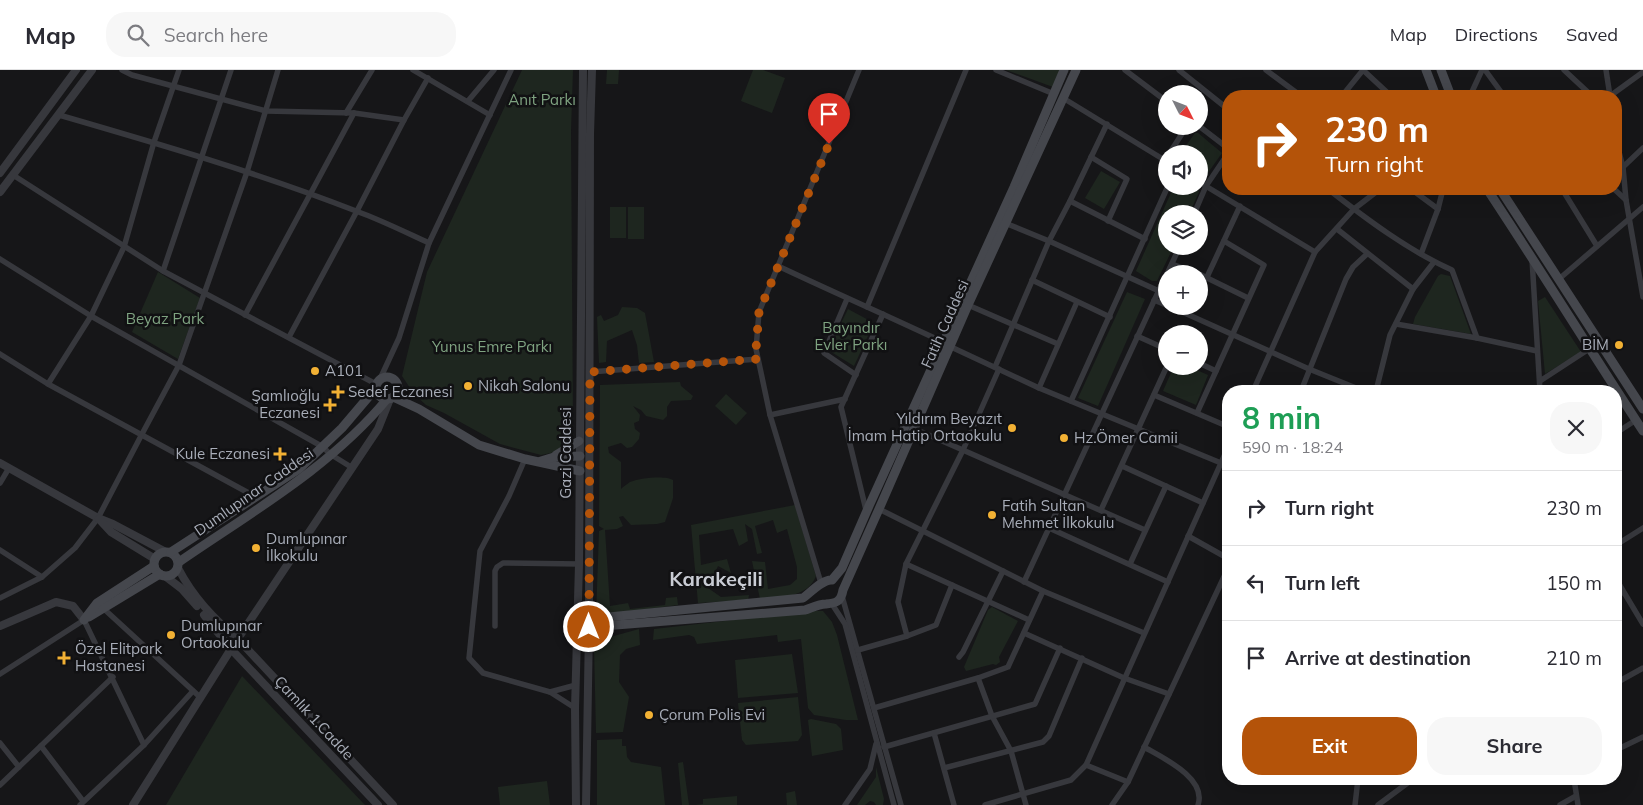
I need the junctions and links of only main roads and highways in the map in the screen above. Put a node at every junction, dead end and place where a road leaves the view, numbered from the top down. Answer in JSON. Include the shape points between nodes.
{"nodes":[{"id":1,"x":1064,"y":70,"type":"edge"},
{"id":2,"x":1076,"y":70,"type":"edge"},
{"id":3,"x":1426,"y":70,"type":"edge"},
{"id":4,"x":1441,"y":70,"type":"edge"},
{"id":5,"x":1434,"y":90,"type":"edge"},
{"id":6,"x":1449,"y":90,"type":"edge"},
{"id":7,"x":1054,"y":94,"type":"junction"},
{"id":8,"x":1063,"y":98,"type":"junction"},
{"id":9,"x":1491,"y":195,"type":"edge"},
{"id":10,"x":1504,"y":195,"type":"edge"},
{"id":11,"x":946,"y":344,"type":"junction"},
{"id":12,"x":377,"y":384,"type":"junction"},
{"id":13,"x":1613,"y":385,"type":"edge"},
{"id":14,"x":398,"y":389,"type":"junction"},
{"id":15,"x":390,"y":398,"type":"junction"},
{"id":16,"x":1622,"y":399,"type":"edge"},
{"id":17,"x":419,"y":408,"type":"junction"},
{"id":18,"x":1643,"y":409,"type":"edge"},
{"id":19,"x":1643,"y":430,"type":"edge"},
{"id":20,"x":580,"y":441,"type":"road end"},
{"id":21,"x":584,"y":456,"type":"road end"},
{"id":22,"x":554,"y":457,"type":"junction"},
{"id":23,"x":541,"y":461,"type":"junction"},
{"id":24,"x":584,"y":471,"type":"road end"},
{"id":25,"x":168,"y":552,"type":"junction"},
{"id":26,"x":155,"y":563,"type":"junction"},
{"id":27,"x":178,"y":565,"type":"junction"},
{"id":28,"x":163,"y":575,"type":"junction"},
{"id":29,"x":832,"y":580,"type":"junction"},
{"id":30,"x":820,"y":585,"type":"junction"},
{"id":31,"x":842,"y":593,"type":"junction"},
{"id":32,"x":829,"y":604,"type":"junction"},
{"id":33,"x":589,"y":623,"type":"junction"},
{"id":34,"x":578,"y":624,"type":"road end"}],
"edges":[{"from":1,"to":7,"type":"main road","name":"Fatih Caddesi"},
{"from":2,"to":8,"type":"main road","name":"Fatih Caddesi"},
{"from":3,"to":5,"type":"main road"},
{"from":4,"to":6,"type":"main road"},
{"from":7,"to":8,"type":"main road"},
{"from":7,"to":11,"type":"main road","name":"Fatih Caddesi"},
{"from":8,"to":11,"type":"main road","name":"Fatih Caddesi","via":[[968,305]]},
{"from":9,"to":13,"type":"main road"},
{"from":10,"to":18,"type":"main road"},
{"from":11,"to":29,"type":"main road","name":"Fatih Caddesi","via":[[842,568]]},
{"from":11,"to":31,"type":"main road","name":"Fatih Caddesi","via":[[915,428]]},
{"from":12,"to":14,"type":"main road","via":[[390,378]]},
{"from":12,"to":15,"type":"main road","via":[[378,395]]},
{"from":12,"to":25,"type":"main road","name":"Dumlupınar Caddesi","via":[[300,469]]},
{"from":14,"to":15,"type":"main road"},
{"from":14,"to":17,"type":"main road"},
{"from":15,"to":17,"type":"main road"},
{"from":15,"to":27,"type":"main road","name":"Dumlupınar Caddesi","via":[[309,473]]},
{"from":16,"to":19,"type":"main road"},
{"from":17,"to":23,"type":"main road","via":[[479,445]]},
{"from":20,"to":22,"type":"main road"},
{"from":21,"to":22,"type":"main road"},
{"from":22,"to":23,"type":"main road"},
{"from":23,"to":24,"type":"main road"},
{"from":25,"to":26,"type":"main road","via":[[158,554]]},
{"from":25,"to":27,"type":"main road","via":[[176,556]]},
{"from":26,"to":28,"type":"main road"},
{"from":26,"to":28,"type":"main road","via":[[97,602],[84,620]]},
{"from":27,"to":28,"type":"main road","via":[[175,572]]},
{"from":29,"to":30,"type":"main road","name":"Fatih Caddesi"},
{"from":29,"to":31,"type":"main road","via":[[840,584]]},
{"from":30,"to":32,"type":"main road","via":[[820,600]]},
{"from":30,"to":33,"type":"main road","name":"Fatih Caddesi","via":[[803,598]]},
{"from":31,"to":32,"type":"main road","name":"Fatih Caddesi","via":[[838,602]]},
{"from":32,"to":33,"type":"main road","name":"Fatih Caddesi","via":[[805,610]]},
{"from":33,"to":34,"type":"main road","name":"Fatih Caddesi"}]}
